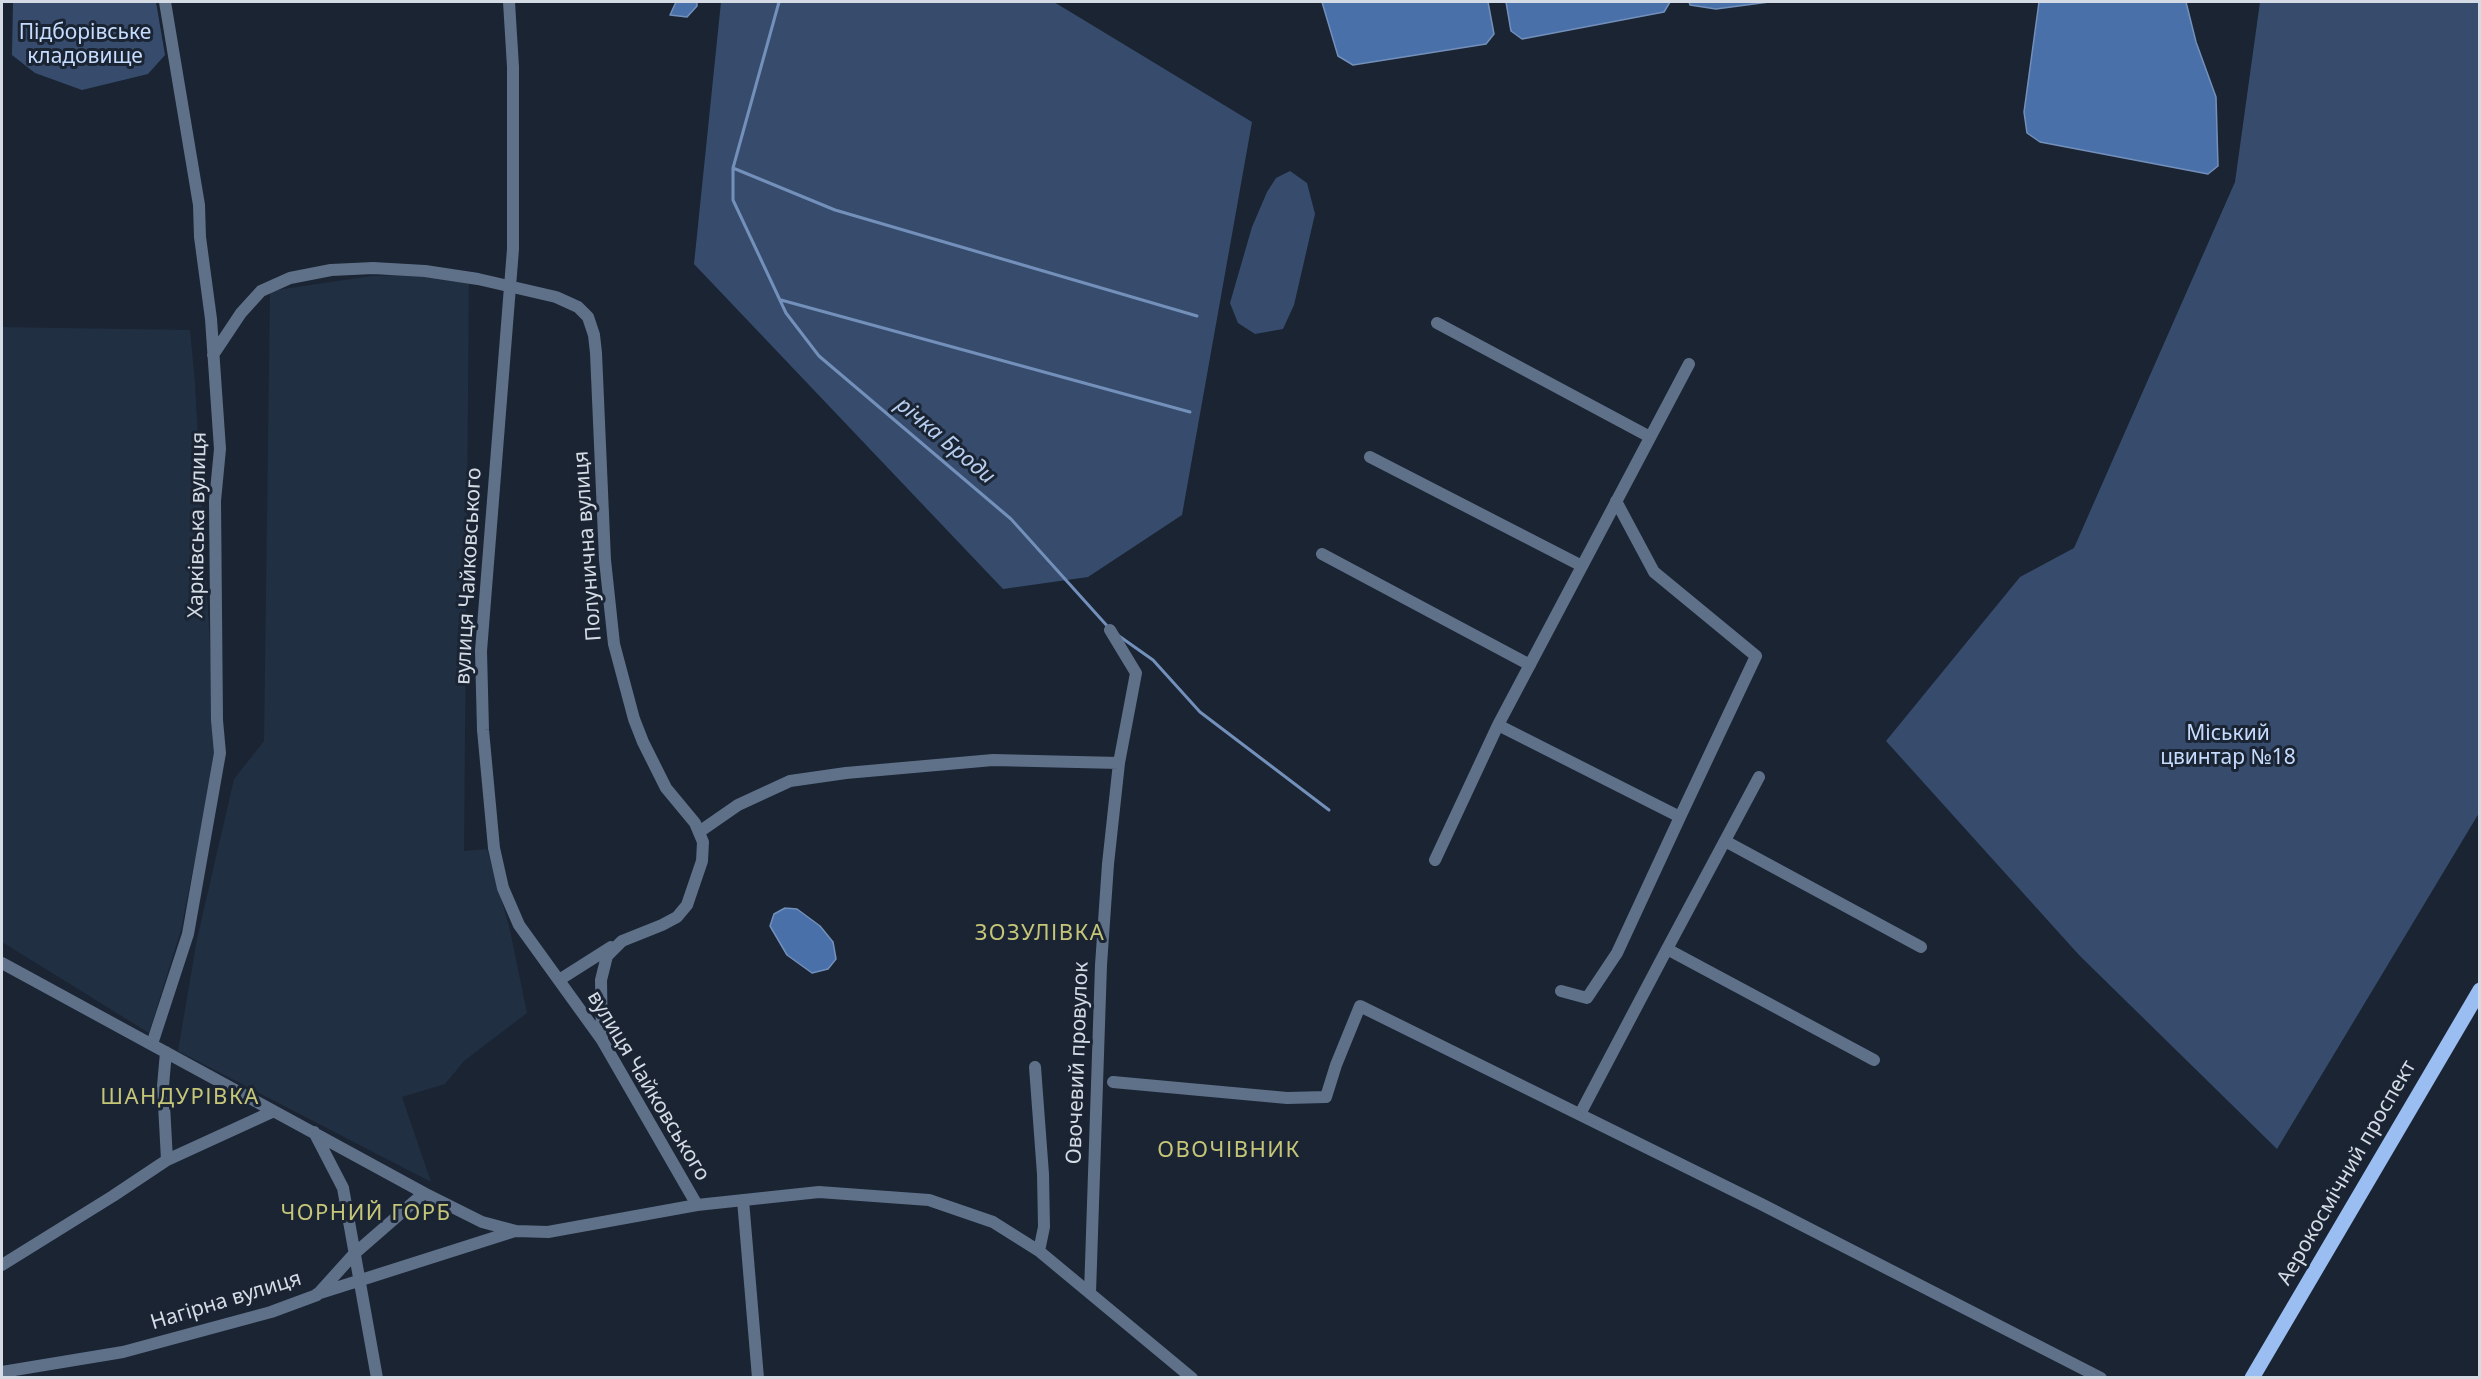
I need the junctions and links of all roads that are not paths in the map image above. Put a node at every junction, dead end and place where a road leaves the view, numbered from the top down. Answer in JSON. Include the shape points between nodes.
{"nodes":[{"id":1,"x":165,"y":2,"type":"edge"},
{"id":2,"x":509,"y":2,"type":"edge"},
{"id":3,"x":511,"y":286,"type":"junction"},
{"id":4,"x":1437,"y":323,"type":"dead end"},
{"id":5,"x":213,"y":355,"type":"junction"},
{"id":6,"x":1689,"y":364,"type":"dead end"},
{"id":7,"x":1650,"y":437,"type":"junction"},
{"id":8,"x":1371,"y":457,"type":"dead end"},
{"id":9,"x":1616,"y":501,"type":"junction"},
{"id":10,"x":1322,"y":554,"type":"dead end"},
{"id":11,"x":1582,"y":566,"type":"junction"},
{"id":12,"x":1110,"y":630,"type":"dead end"},
{"id":13,"x":1530,"y":664,"type":"junction"},
{"id":14,"x":1498,"y":725,"type":"junction"},
{"id":15,"x":1119,"y":763,"type":"junction"},
{"id":16,"x":1759,"y":777,"type":"dead end"},
{"id":17,"x":1680,"y":817,"type":"junction"},
{"id":18,"x":699,"y":832,"type":"junction"},
{"id":19,"x":1725,"y":841,"type":"junction"},
{"id":20,"x":1435,"y":860,"type":"dead end"},
{"id":21,"x":622,"y":941,"type":"junction"},
{"id":22,"x":1921,"y":947,"type":"dead end"},
{"id":23,"x":1666,"y":949,"type":"junction"},
{"id":24,"x":2,"y":963,"type":"edge"},
{"id":25,"x":558,"y":980,"type":"junction"},
{"id":26,"x":2480,"y":990,"type":"edge"},
{"id":27,"x":1561,"y":991,"type":"dead end"},
{"id":28,"x":602,"y":1040,"type":"junction"},
{"id":29,"x":152,"y":1044,"type":"junction"},
{"id":30,"x":166,"y":1052,"type":"junction"},
{"id":31,"x":1874,"y":1060,"type":"dead end"},
{"id":32,"x":1035,"y":1067,"type":"dead end"},
{"id":33,"x":1113,"y":1082,"type":"dead end"},
{"id":34,"x":274,"y":1111,"type":"junction"},
{"id":35,"x":1580,"y":1114,"type":"junction"},
{"id":36,"x":314,"y":1132,"type":"junction"},
{"id":37,"x":167,"y":1160,"type":"junction"},
{"id":38,"x":424,"y":1193,"type":"junction"},
{"id":39,"x":743,"y":1200,"type":"junction"},
{"id":40,"x":697,"y":1205,"type":"junction"},
{"id":41,"x":516,"y":1231,"type":"junction"},
{"id":42,"x":1039,"y":1251,"type":"junction"},
{"id":43,"x":354,"y":1254,"type":"junction"},
{"id":44,"x":2,"y":1265,"type":"edge"},
{"id":45,"x":359,"y":1282,"type":"junction"},
{"id":46,"x":1090,"y":1293,"type":"junction"},
{"id":47,"x":317,"y":1294,"type":"junction"},
{"id":48,"x":2,"y":1372,"type":"edge"},
{"id":49,"x":377,"y":1377,"type":"edge"},
{"id":50,"x":758,"y":1377,"type":"edge"},
{"id":51,"x":1192,"y":1377,"type":"edge"},
{"id":52,"x":2101,"y":1377,"type":"edge"},
{"id":53,"x":2252,"y":1377,"type":"edge"}],
"edges":[{"from":1,"to":5,"type":"street","name":"Харківська вулиця","via":[[199,205]]},
{"from":2,"to":3,"type":"street","name":"вулиця Чайковського","via":[[513,67]]},
{"from":3,"to":5,"type":"street","name":"Полунична вулиця","via":[[425,271],[352,268],[303,274],[261,291]]},
{"from":3,"to":18,"type":"street","name":"Полунична вулиця","via":[[569,302],[583,310],[591,324],[614,644],[643,742],[666,788]]},
{"from":3,"to":25,"type":"street","name":"вулиця Чайковського","via":[[481,627],[485,752],[494,848],[503,888],[519,925]]},
{"from":4,"to":7,"type":"street"},
{"from":5,"to":29,"type":"street","name":"Харківська вулиця","via":[[220,449],[215,501],[220,753],[188,934]]},
{"from":6,"to":7,"type":"street"},
{"from":7,"to":9,"type":"street"},
{"from":8,"to":11,"type":"street"},
{"from":9,"to":11,"type":"street"},
{"from":9,"to":17,"type":"street","via":[[1654,572],[1756,656]]},
{"from":10,"to":13,"type":"street"},
{"from":11,"to":13,"type":"street"},
{"from":12,"to":15,"type":"street","name":"Овочевий провулок","via":[[1136,673]]},
{"from":13,"to":14,"type":"street"},
{"from":14,"to":17,"type":"street"},
{"from":14,"to":20,"type":"street"},
{"from":15,"to":18,"type":"street","via":[[993,760],[790,781],[738,805]]},
{"from":15,"to":46,"type":"street","name":"Овочевий провулок","via":[[1101,965]]},
{"from":16,"to":19,"type":"street"},
{"from":17,"to":27,"type":"street","via":[[1617,953],[1587,998]]},
{"from":18,"to":21,"type":"street","name":"Полунична вулиця","via":[[702,861],[687,905],[670,921]]},
{"from":19,"to":22,"type":"street"},
{"from":19,"to":23,"type":"street"},
{"from":21,"to":25,"type":"street","name":"Полунична вулиця"},
{"from":21,"to":28,"type":"street","via":[[607,956],[600,980]]},
{"from":23,"to":31,"type":"street"},
{"from":23,"to":35,"type":"street"},
{"from":24,"to":29,"type":"street"},
{"from":25,"to":28,"type":"street","name":"вулиця Чайковського"},
{"from":26,"to":53,"type":"main road","name":"Аерокосмічний проспект"},
{"from":28,"to":40,"type":"street","name":"вулиця Чайковського"},
{"from":29,"to":30,"type":"street"},
{"from":30,"to":34,"type":"street"},
{"from":30,"to":37,"type":"street","via":[[163,1086]]},
{"from":32,"to":42,"type":"street","via":[[1043,1174],[1044,1227]]},
{"from":33,"to":35,"type":"street","via":[[1287,1098],[1326,1097],[1360,1006]]},
{"from":34,"to":36,"type":"street"},
{"from":34,"to":37,"type":"street"},
{"from":35,"to":52,"type":"street"},
{"from":36,"to":38,"type":"street"},
{"from":36,"to":43,"type":"street","via":[[343,1188]]},
{"from":37,"to":44,"type":"street"},
{"from":38,"to":41,"type":"street","via":[[482,1222]]},
{"from":38,"to":43,"type":"street","name":"Нагірна вулиця"},
{"from":39,"to":40,"type":"street"},
{"from":39,"to":42,"type":"street","via":[[819,1192],[929,1200],[993,1222]]},
{"from":39,"to":50,"type":"street"},
{"from":40,"to":41,"type":"street","via":[[548,1232]]},
{"from":41,"to":45,"type":"street"},
{"from":42,"to":46,"type":"street"},
{"from":43,"to":45,"type":"street"},
{"from":43,"to":47,"type":"street","name":"Нагірна вулиця"},
{"from":45,"to":47,"type":"street"},
{"from":45,"to":49,"type":"street"},
{"from":46,"to":51,"type":"street"},
{"from":47,"to":48,"type":"street","name":"Нагірна вулиця","via":[[271,1312],[123,1352]]}]}
